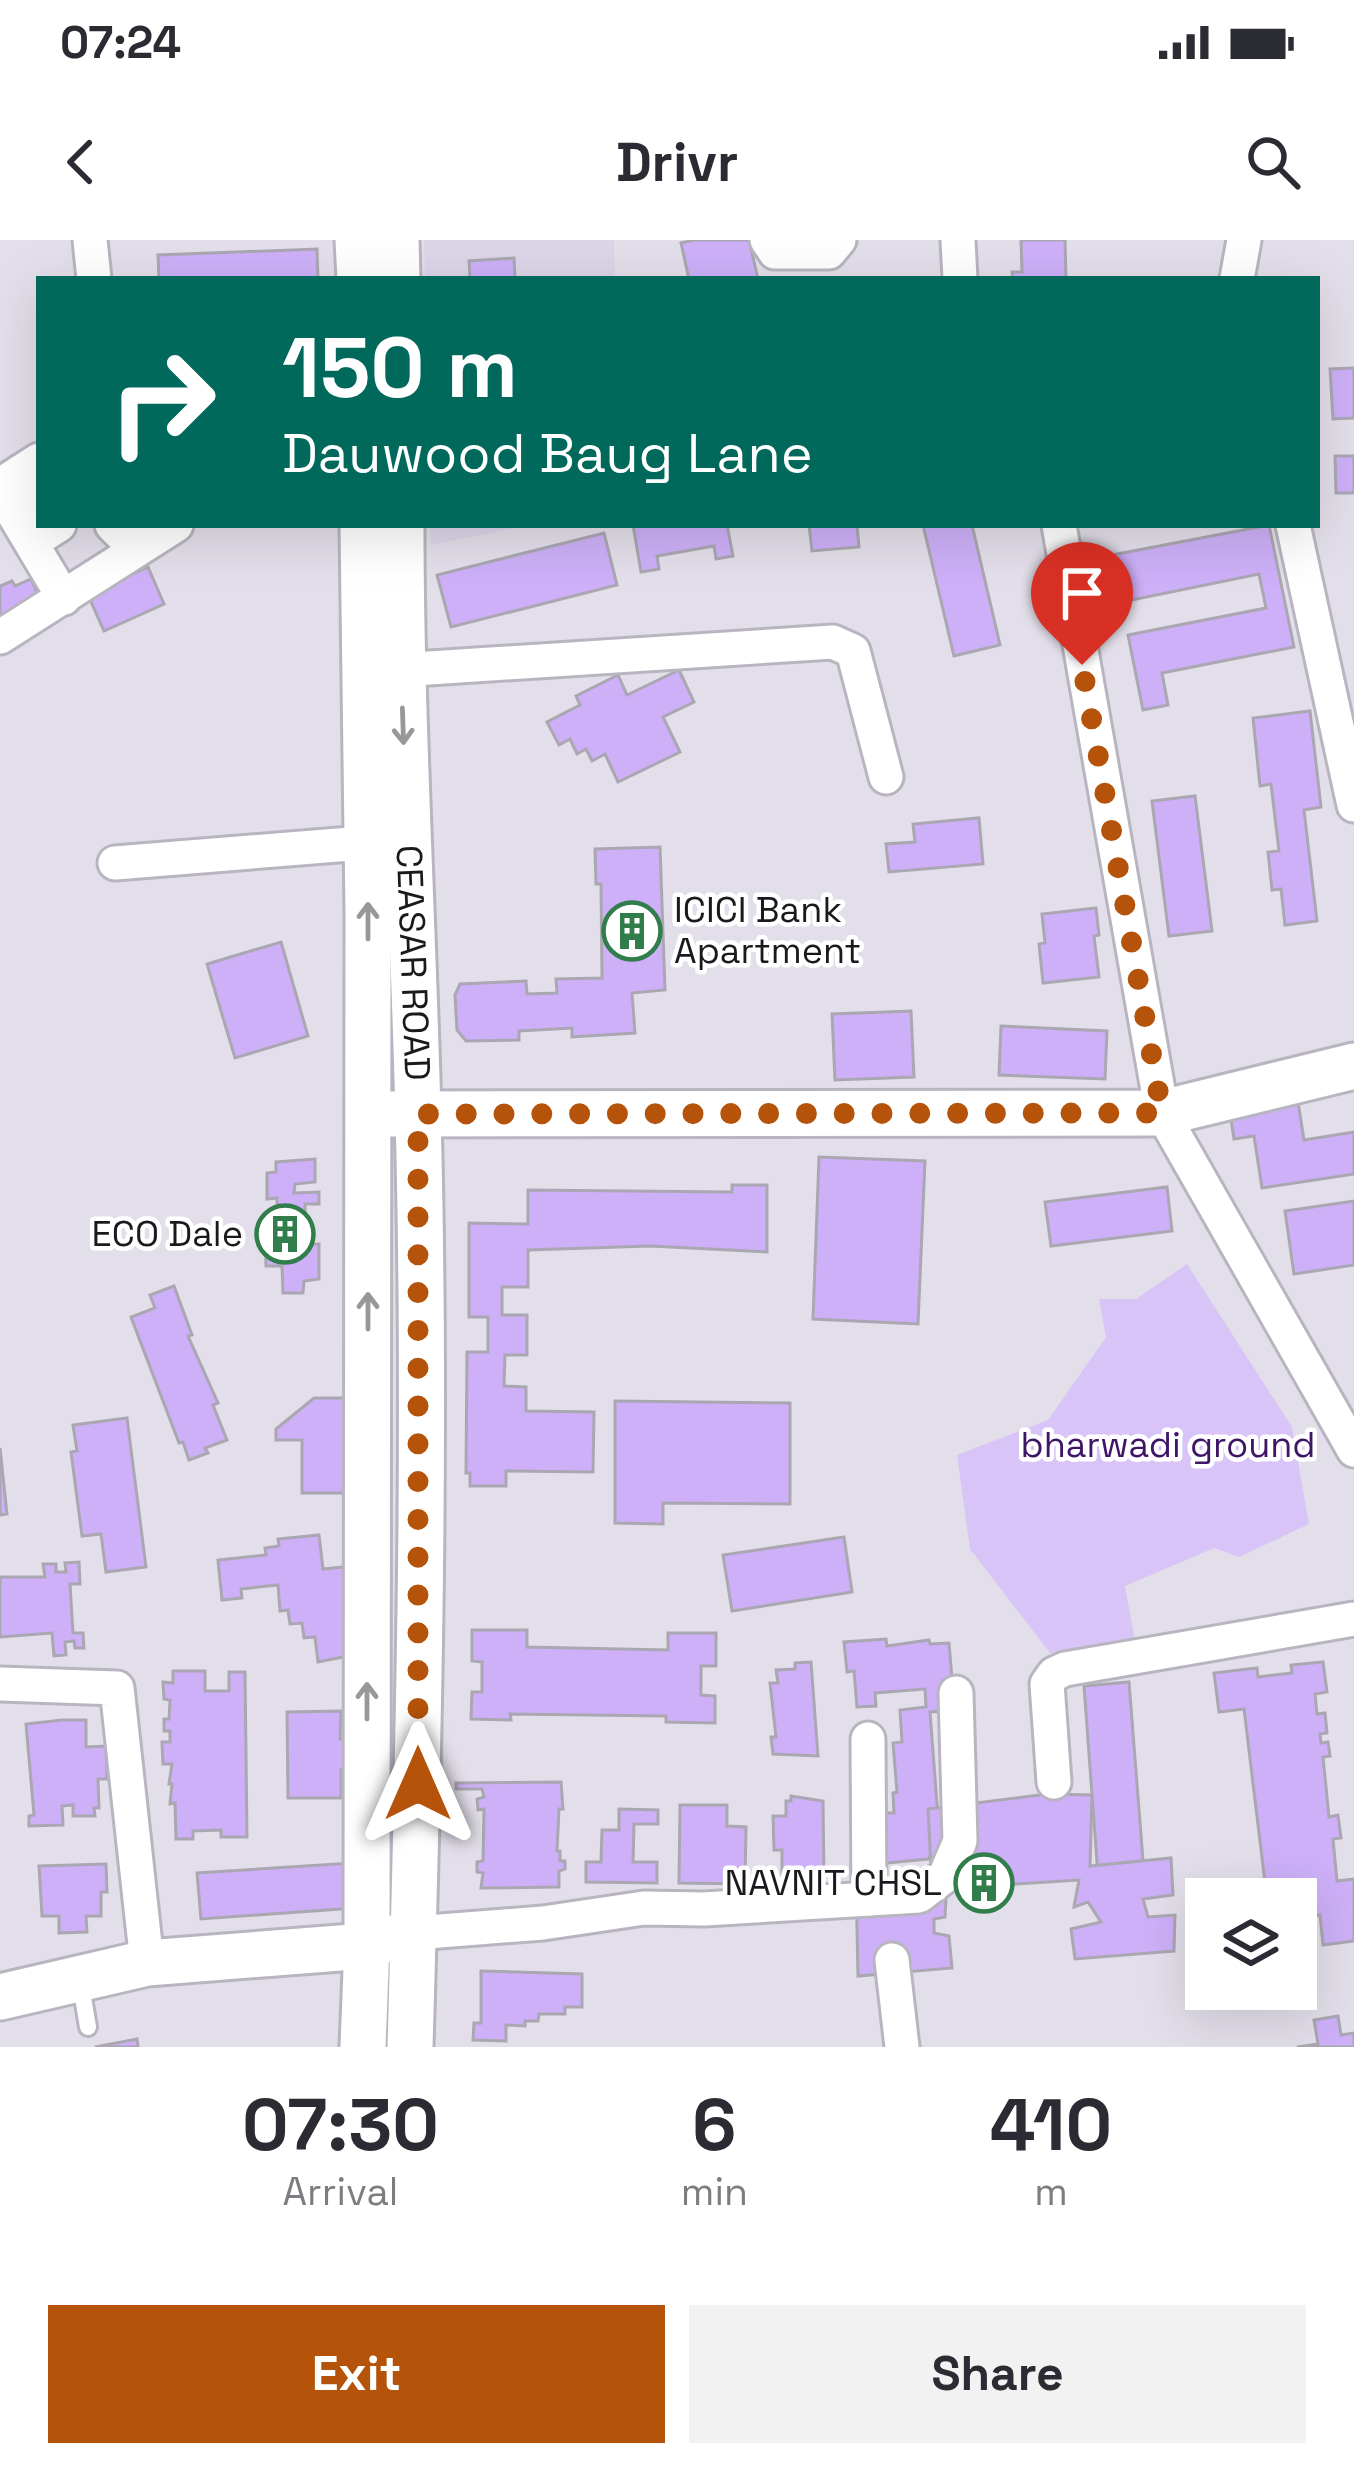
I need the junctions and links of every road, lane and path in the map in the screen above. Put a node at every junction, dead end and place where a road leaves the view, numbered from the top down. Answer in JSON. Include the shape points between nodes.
{"nodes":[{"id":1,"x":90,"y":240,"type":"edge"},
{"id":2,"x":358,"y":240,"type":"edge"},
{"id":3,"x":396,"y":240,"type":"edge"},
{"id":4,"x":839,"y":240,"type":"edge"},
{"id":5,"x":958,"y":240,"type":"edge"},
{"id":6,"x":1244,"y":240,"type":"edge"},
{"id":7,"x":768,"y":241,"type":"edge"},
{"id":8,"x":94,"y":276,"type":"edge"},
{"id":9,"x":360,"y":276,"type":"edge"},
{"id":10,"x":397,"y":276,"type":"edge"},
{"id":11,"x":767,"y":276,"type":"edge"},
{"id":12,"x":960,"y":276,"type":"edge"},
{"id":13,"x":1238,"y":276,"type":"edge"},
{"id":14,"x":15,"y":477,"type":"edge"},
{"id":15,"x":36,"y":508,"type":"edge"},
{"id":16,"x":48,"y":528,"type":"edge"},
{"id":17,"x":171,"y":528,"type":"edge"},
{"id":18,"x":363,"y":528,"type":"edge"},
{"id":19,"x":400,"y":528,"type":"edge"},
{"id":20,"x":1056,"y":528,"type":"edge"},
{"id":21,"x":1295,"y":528,"type":"edge"},
{"id":22,"x":64,"y":598,"type":"junction"},
{"id":23,"x":0,"y":637,"type":"edge"},
{"id":24,"x":383,"y":671,"type":"junction"},
{"id":25,"x":886,"y":777,"type":"dead end"},
{"id":26,"x":1354,"y":805,"type":"edge"},
{"id":27,"x":387,"y":841,"type":"junction"},
{"id":28,"x":115,"y":863,"type":"dead end"},
{"id":29,"x":1354,"y":1066,"type":"edge"},
{"id":30,"x":368,"y":1113,"type":"junction"},
{"id":31,"x":1162,"y":1113,"type":"junction"},
{"id":32,"x":418,"y":1114,"type":"junction"},
{"id":33,"x":1354,"y":1450,"type":"edge"},
{"id":34,"x":1354,"y":1619,"type":"edge"},
{"id":35,"x":0,"y":1684,"type":"edge"},
{"id":36,"x":956,"y":1694,"type":"dead end"},
{"id":37,"x":868,"y":1739,"type":"dead end"},
{"id":38,"x":1054,"y":1782,"type":"dead end"},
{"id":39,"x":869,"y":1899,"type":"junction"},
{"id":40,"x":413,"y":1933,"type":"junction"},
{"id":41,"x":367,"y":1945,"type":"junction"},
{"id":42,"x":892,"y":1960,"type":"dead end"},
{"id":43,"x":147,"y":1963,"type":"junction"},
{"id":44,"x":80,"y":1979,"type":"junction"},
{"id":45,"x":0,"y":1997,"type":"edge"},
{"id":46,"x":88,"y":2027,"type":"dead end"},
{"id":47,"x":362,"y":2047,"type":"edge"},
{"id":48,"x":410,"y":2047,"type":"edge"},
{"id":49,"x":902,"y":2047,"type":"edge"}],
"edges":[{"from":1,"to":8,"type":"street"},
{"from":2,"to":9,"type":"main road"},
{"from":3,"to":10,"type":"main road"},
{"from":4,"to":7,"type":"street","via":[[830,252],[775,252]]},
{"from":5,"to":12,"type":"street"},
{"from":6,"to":13,"type":"street"},
{"from":7,"to":11,"type":"street"},
{"from":14,"to":15,"type":"street"},
{"from":16,"to":22,"type":"street"},
{"from":17,"to":22,"type":"street"},
{"from":18,"to":24,"type":"main road","name":"CEASAR ROAD"},
{"from":19,"to":24,"type":"main road","name":"CEASAR ROAD"},
{"from":20,"to":31,"type":"street"},
{"from":21,"to":26,"type":"street"},
{"from":22,"to":23,"type":"street"},
{"from":24,"to":25,"type":"street","via":[[833,642],[853,651]]},
{"from":24,"to":27,"type":"main road","name":"CEASAR ROAD"},
{"from":27,"to":28,"type":"street"},
{"from":30,"to":27,"type":"main road","name":"CEASAR ROAD","one_way":true},
{"from":27,"to":32,"type":"main road","name":"CEASAR ROAD"},
{"from":29,"to":31,"type":"main road"},
{"from":30,"to":32,"type":"main road"},
{"from":41,"to":30,"type":"main road","name":"CEASAR ROAD","one_way":true},
{"from":31,"to":32,"type":"main road"},
{"from":31,"to":33,"type":"street"},
{"from":32,"to":40,"type":"main road","name":"CEASAR ROAD"},
{"from":34,"to":38,"type":"street","via":[[1054,1674]]},
{"from":35,"to":43,"type":"street","via":[[117,1688]]},
{"from":36,"to":39,"type":"street","via":[[960,1841],[945,1876],[919,1896]]},
{"from":37,"to":39,"type":"street"},
{"from":39,"to":40,"type":"street","via":[[644,1908]]},
{"from":40,"to":41,"type":"main road"},
{"from":40,"to":48,"type":"main road","name":"CEASAR ROAD"},
{"from":41,"to":43,"type":"main road"},
{"from":41,"to":47,"type":"main road","name":"CEASAR ROAD"},
{"from":42,"to":49,"type":"street"},
{"from":43,"to":44,"type":"main road"},
{"from":44,"to":45,"type":"main road"},
{"from":44,"to":46,"type":"lane"}]}
